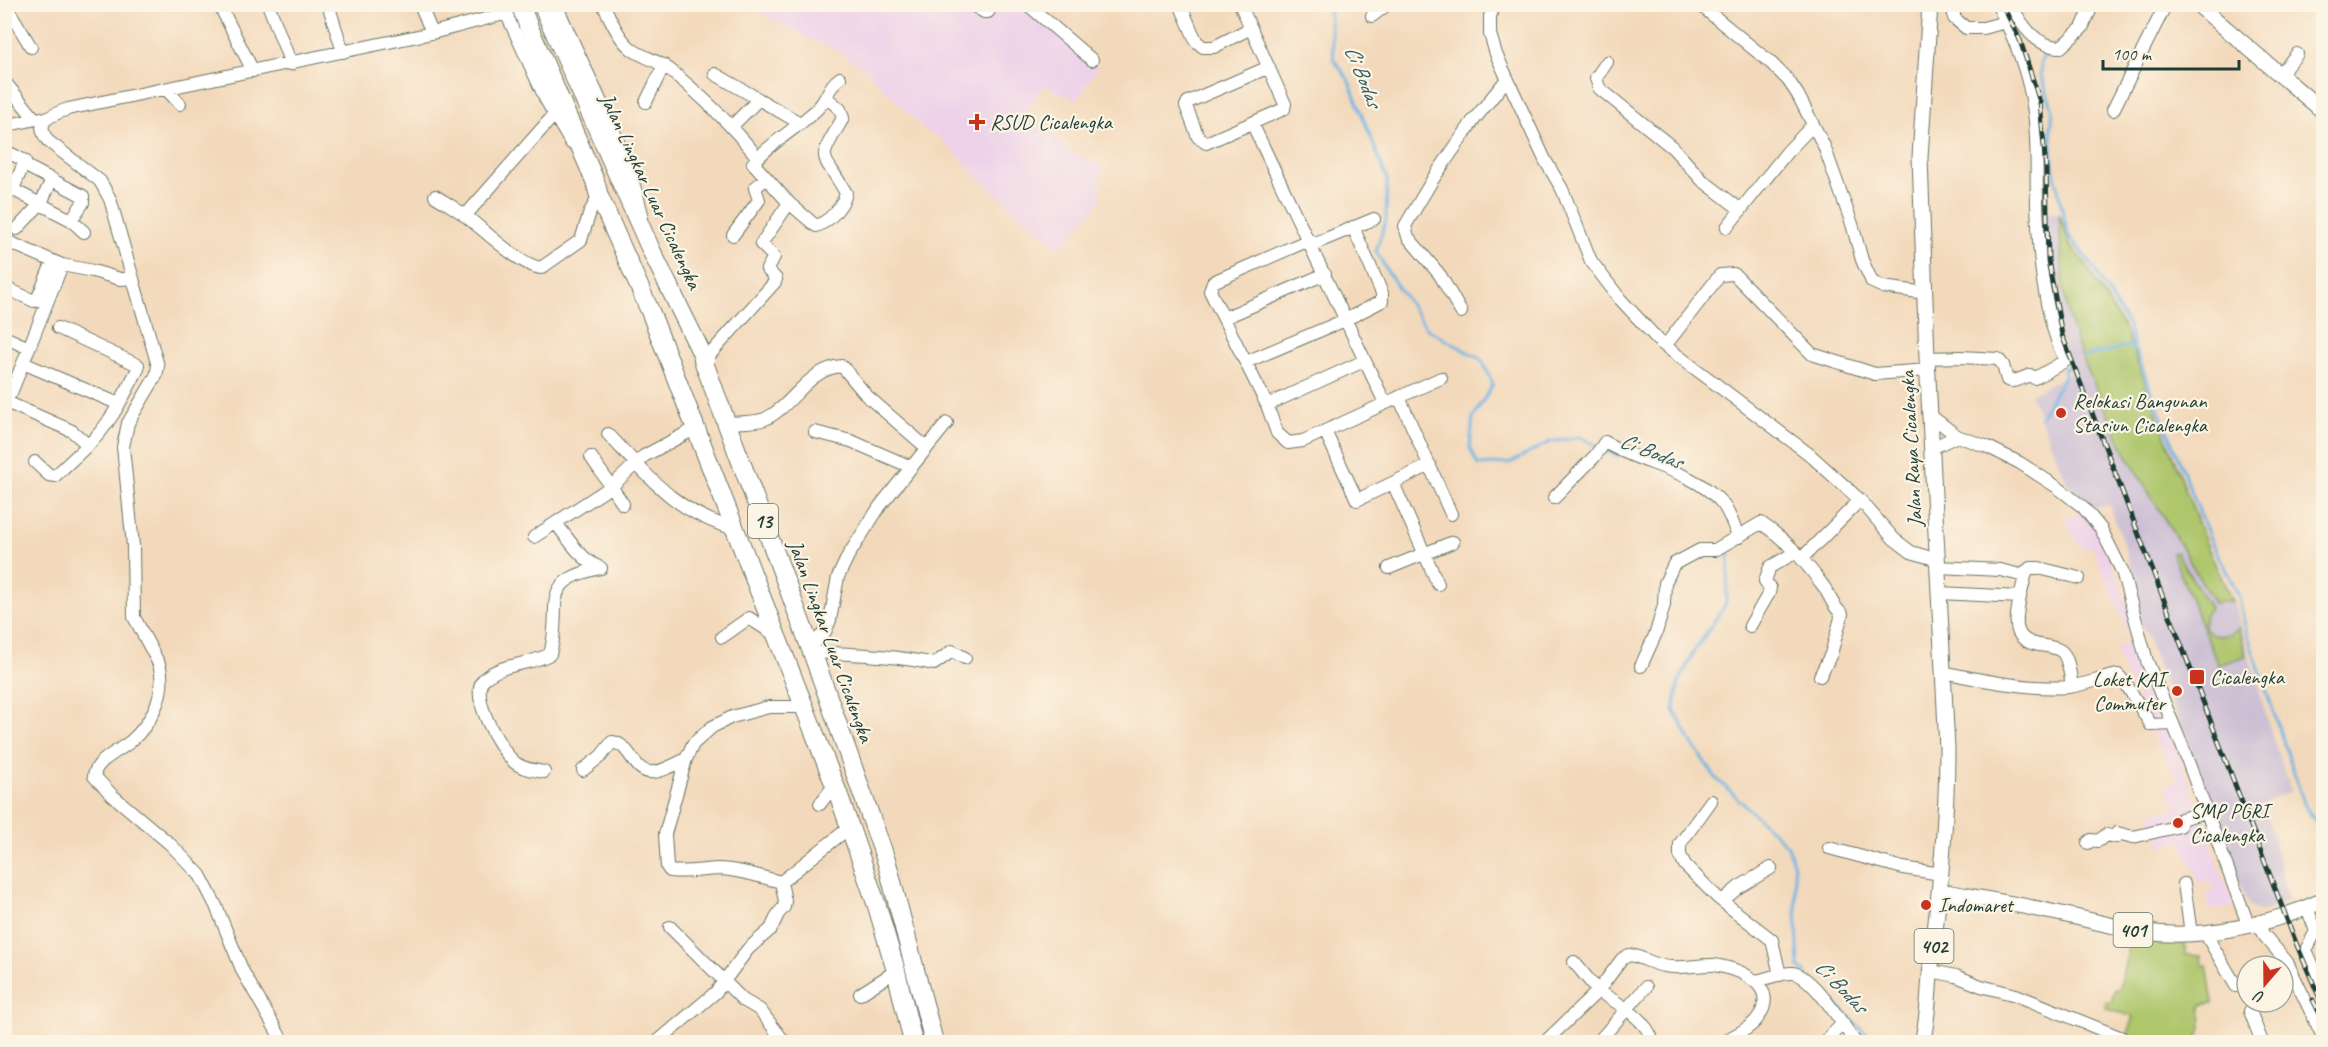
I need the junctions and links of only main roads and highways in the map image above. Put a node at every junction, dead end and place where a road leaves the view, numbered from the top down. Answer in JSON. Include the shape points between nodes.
{"nodes":[{"id":1,"x":1930,"y":4,"type":"edge"},
{"id":2,"x":2197,"y":4,"type":"edge"},
{"id":3,"x":509,"y":7,"type":"edge"},
{"id":4,"x":547,"y":8,"type":"edge"},
{"id":5,"x":2324,"y":112,"type":"edge"},
{"id":6,"x":1940,"y":891,"type":"junction"},
{"id":7,"x":2324,"y":900,"type":"edge"},
{"id":8,"x":913,"y":1042,"type":"edge"},
{"id":9,"x":934,"y":1042,"type":"edge"},
{"id":10,"x":1925,"y":1042,"type":"edge"}],
"edges":[{"from":1,"to":6,"type":"main road","name":"Jalan Raya Cicalengka","via":[[1920,157],[1947,800]]},
{"from":2,"to":5,"type":"main road"},
{"from":3,"to":8,"type":"highway","number":"13","bridge":true,"via":[[528,25],[650,310],[736,529],[850,827],[877,906]]},
{"from":4,"to":9,"type":"highway","name":"Jalan Lingkar Luar Cicalengka","number":"13","via":[[651,250],[705,360],[887,862]]},
{"from":6,"to":7,"type":"main road","number":"401","via":[[2162,934],[2198,934],[2253,923]]},
{"from":6,"to":10,"type":"main road","number":"402"}]}
